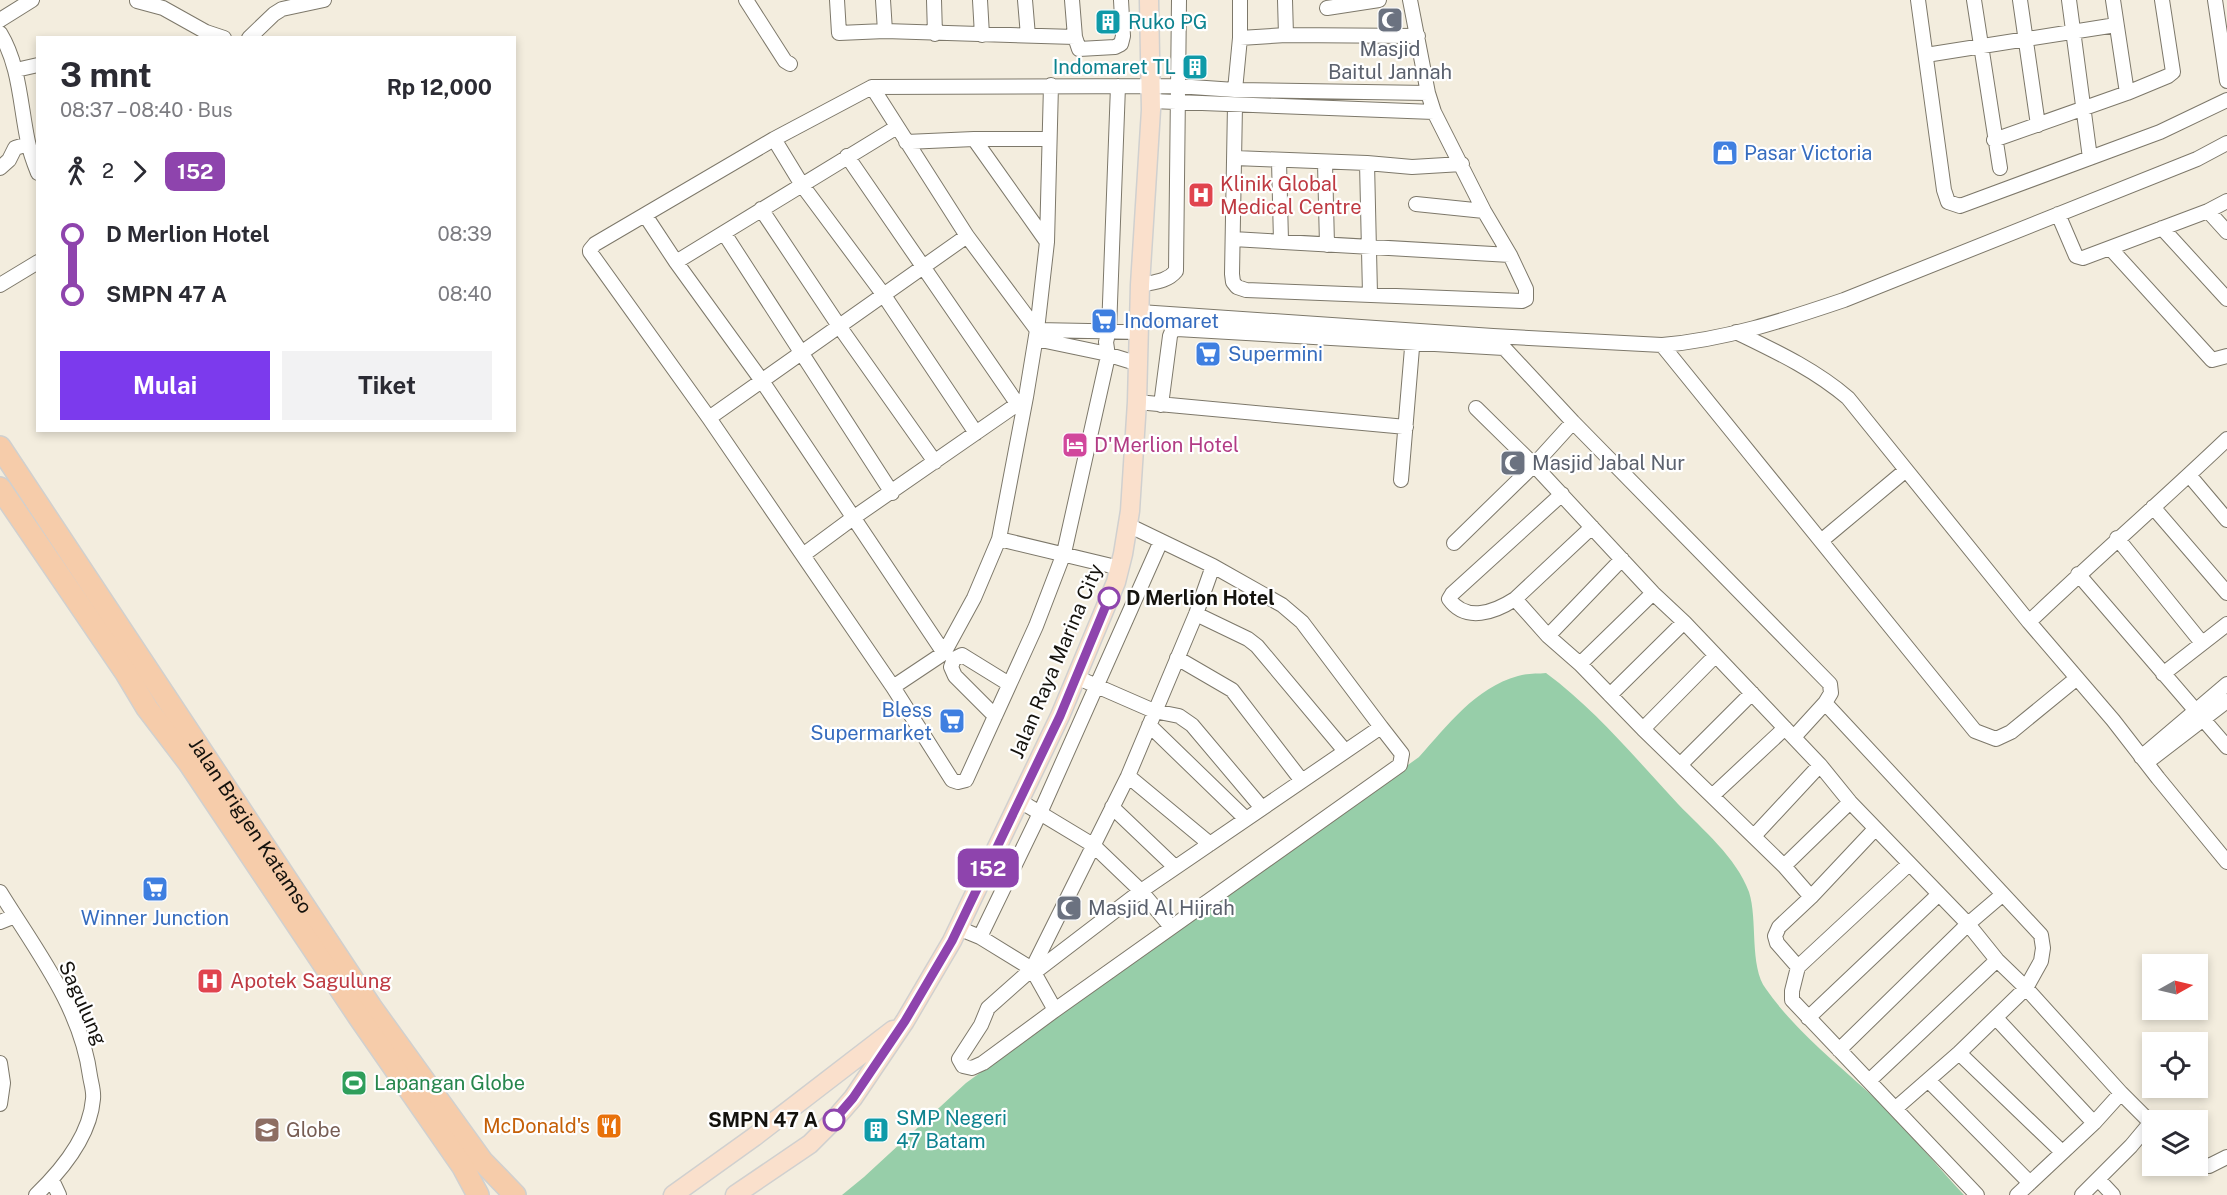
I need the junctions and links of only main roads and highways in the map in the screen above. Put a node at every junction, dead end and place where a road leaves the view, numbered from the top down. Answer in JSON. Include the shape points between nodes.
{"nodes":[{"id":1,"x":1149,"y":0,"type":"edge"},
{"id":2,"x":0,"y":447,"type":"edge"},
{"id":3,"x":0,"y":488,"type":"edge"},
{"id":4,"x":235,"y":816,"type":"junction"},
{"id":5,"x":905,"y":1021,"type":"junction"},
{"id":6,"x":478,"y":1195,"type":"edge"},
{"id":7,"x":516,"y":1195,"type":"edge"},
{"id":8,"x":673,"y":1195,"type":"edge"},
{"id":9,"x":735,"y":1195,"type":"edge"}],
"edges":[{"from":1,"to":5,"type":"main road","name":"Jalan Raya Marina City","via":[[1151,94],[1139,364],[1128,525],[1120,568],[1060,716],[1020,801],[958,928]]},
{"from":2,"to":4,"type":"highway","name":"Jalan Brigjen Katamso"},
{"from":3,"to":4,"type":"highway","name":"Jalan Brigjen Katamso","via":[[147,708]]},
{"from":4,"to":6,"type":"highway","name":"Jalan Brigjen Katamso","via":[[353,1008],[463,1167]]},
{"from":4,"to":7,"type":"highway","name":"Jalan Brigjen Katamso","via":[[482,1161]]},
{"from":5,"to":8,"type":"main road","name":"Jalan Raya Marina City"},
{"from":5,"to":9,"type":"main road","name":"Jalan Raya Marina City","via":[[833,1121],[810,1144]]}]}
